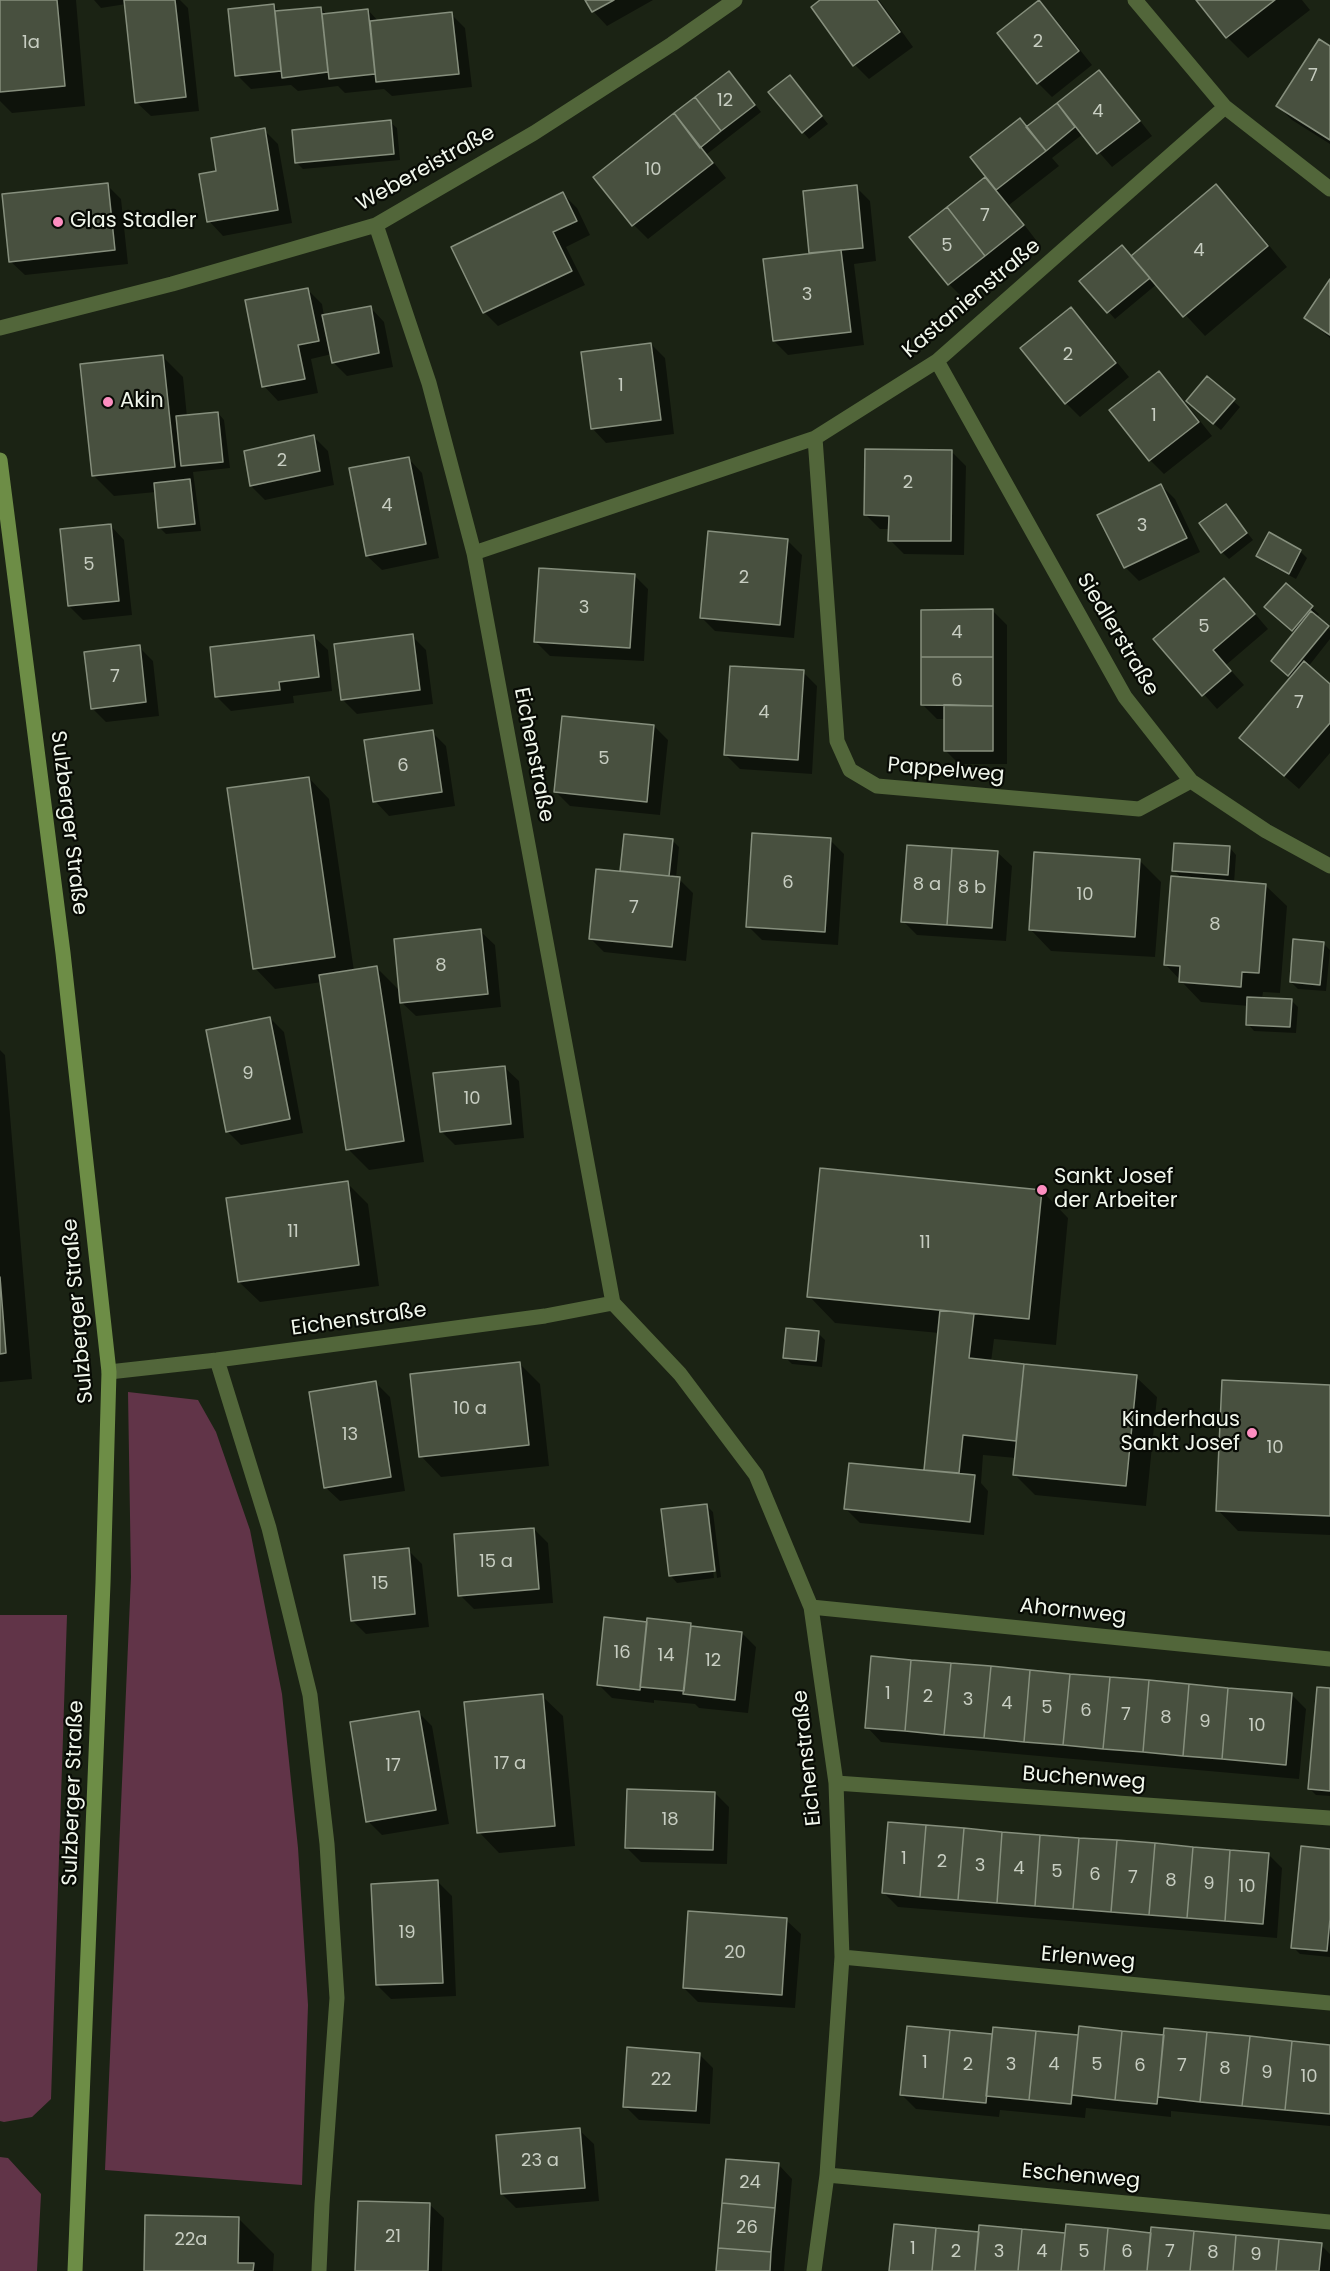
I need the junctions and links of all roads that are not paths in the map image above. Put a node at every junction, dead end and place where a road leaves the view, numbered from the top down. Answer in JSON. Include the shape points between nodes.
{"nodes":[{"id":1,"x":735,"y":0,"type":"edge"},
{"id":2,"x":1135,"y":0,"type":"edge"},
{"id":3,"x":1225,"y":107,"type":"junction"},
{"id":4,"x":1330,"y":189,"type":"edge"},
{"id":5,"x":376,"y":225,"type":"junction"},
{"id":6,"x":0,"y":328,"type":"edge"},
{"id":7,"x":937,"y":361,"type":"junction"},
{"id":8,"x":815,"y":438,"type":"junction"},
{"id":9,"x":0,"y":460,"type":"edge"},
{"id":10,"x":474,"y":553,"type":"junction"},
{"id":11,"x":1191,"y":781,"type":"junction"},
{"id":12,"x":1330,"y":866,"type":"edge"},
{"id":13,"x":613,"y":1303,"type":"junction"},
{"id":14,"x":217,"y":1360,"type":"junction"},
{"id":15,"x":109,"y":1372,"type":"junction"},
{"id":16,"x":811,"y":1606,"type":"junction"},
{"id":17,"x":1330,"y":1659,"type":"edge"},
{"id":18,"x":836,"y":1783,"type":"junction"},
{"id":19,"x":1330,"y":1818,"type":"edge"},
{"id":20,"x":842,"y":1957,"type":"junction"},
{"id":21,"x":1330,"y":2003,"type":"edge"},
{"id":22,"x":827,"y":2175,"type":"junction"},
{"id":23,"x":1330,"y":2222,"type":"edge"},
{"id":24,"x":75,"y":2271,"type":"edge"},
{"id":25,"x":319,"y":2271,"type":"edge"},
{"id":26,"x":814,"y":2271,"type":"edge"}],
"edges":[{"from":1,"to":5,"type":"street","name":"Webereistraße","via":[[534,133]]},
{"from":2,"to":3,"type":"street"},
{"from":3,"to":4,"type":"street"},
{"from":3,"to":7,"type":"street","name":"Kastanienstraße"},
{"from":5,"to":6,"type":"street","name":"Webereistraße","via":[[172,285]]},
{"from":5,"to":10,"type":"street","name":"Eichenstraße","via":[[429,383]]},
{"from":7,"to":8,"type":"street","name":"Kastanienstraße"},
{"from":7,"to":11,"type":"street","name":"Siedlerstraße","via":[[1125,697]]},
{"from":8,"to":10,"type":"street","name":"Kastanienstraße"},
{"from":8,"to":11,"type":"street","name":"Pappelweg","via":[[837,741],[850,770],[878,786],[1139,809]]},
{"from":9,"to":15,"type":"street","name":"Sulzberger Straße","via":[[63,953]]},
{"from":10,"to":13,"type":"street","name":"Eichenstraße"},
{"from":11,"to":12,"type":"street","name":"Siedlerstraße","via":[[1266,831]]},
{"from":13,"to":14,"type":"street","name":"Eichenstraße","via":[[545,1316]]},
{"from":13,"to":16,"type":"street","name":"Eichenstraße","via":[[680,1374],[756,1475]]},
{"from":14,"to":15,"type":"street","name":"Eichenstraße"},
{"from":14,"to":25,"type":"street","via":[[269,1528],[310,1695],[327,1844],[337,1998]]},
{"from":15,"to":24,"type":"street","name":"Sulzberger Straße"},
{"from":16,"to":17,"type":"street","name":"Ahornweg"},
{"from":16,"to":18,"type":"street","name":"Eichenstraße"},
{"from":18,"to":19,"type":"street","name":"Buchenweg"},
{"from":18,"to":20,"type":"street","name":"Eichenstraße"},
{"from":20,"to":21,"type":"street","name":"Erlenweg"},
{"from":20,"to":22,"type":"street","name":"Eichenstraße"},
{"from":22,"to":23,"type":"street","name":"Eschenweg"},
{"from":22,"to":26,"type":"street","name":"Eichenstraße"}]}
